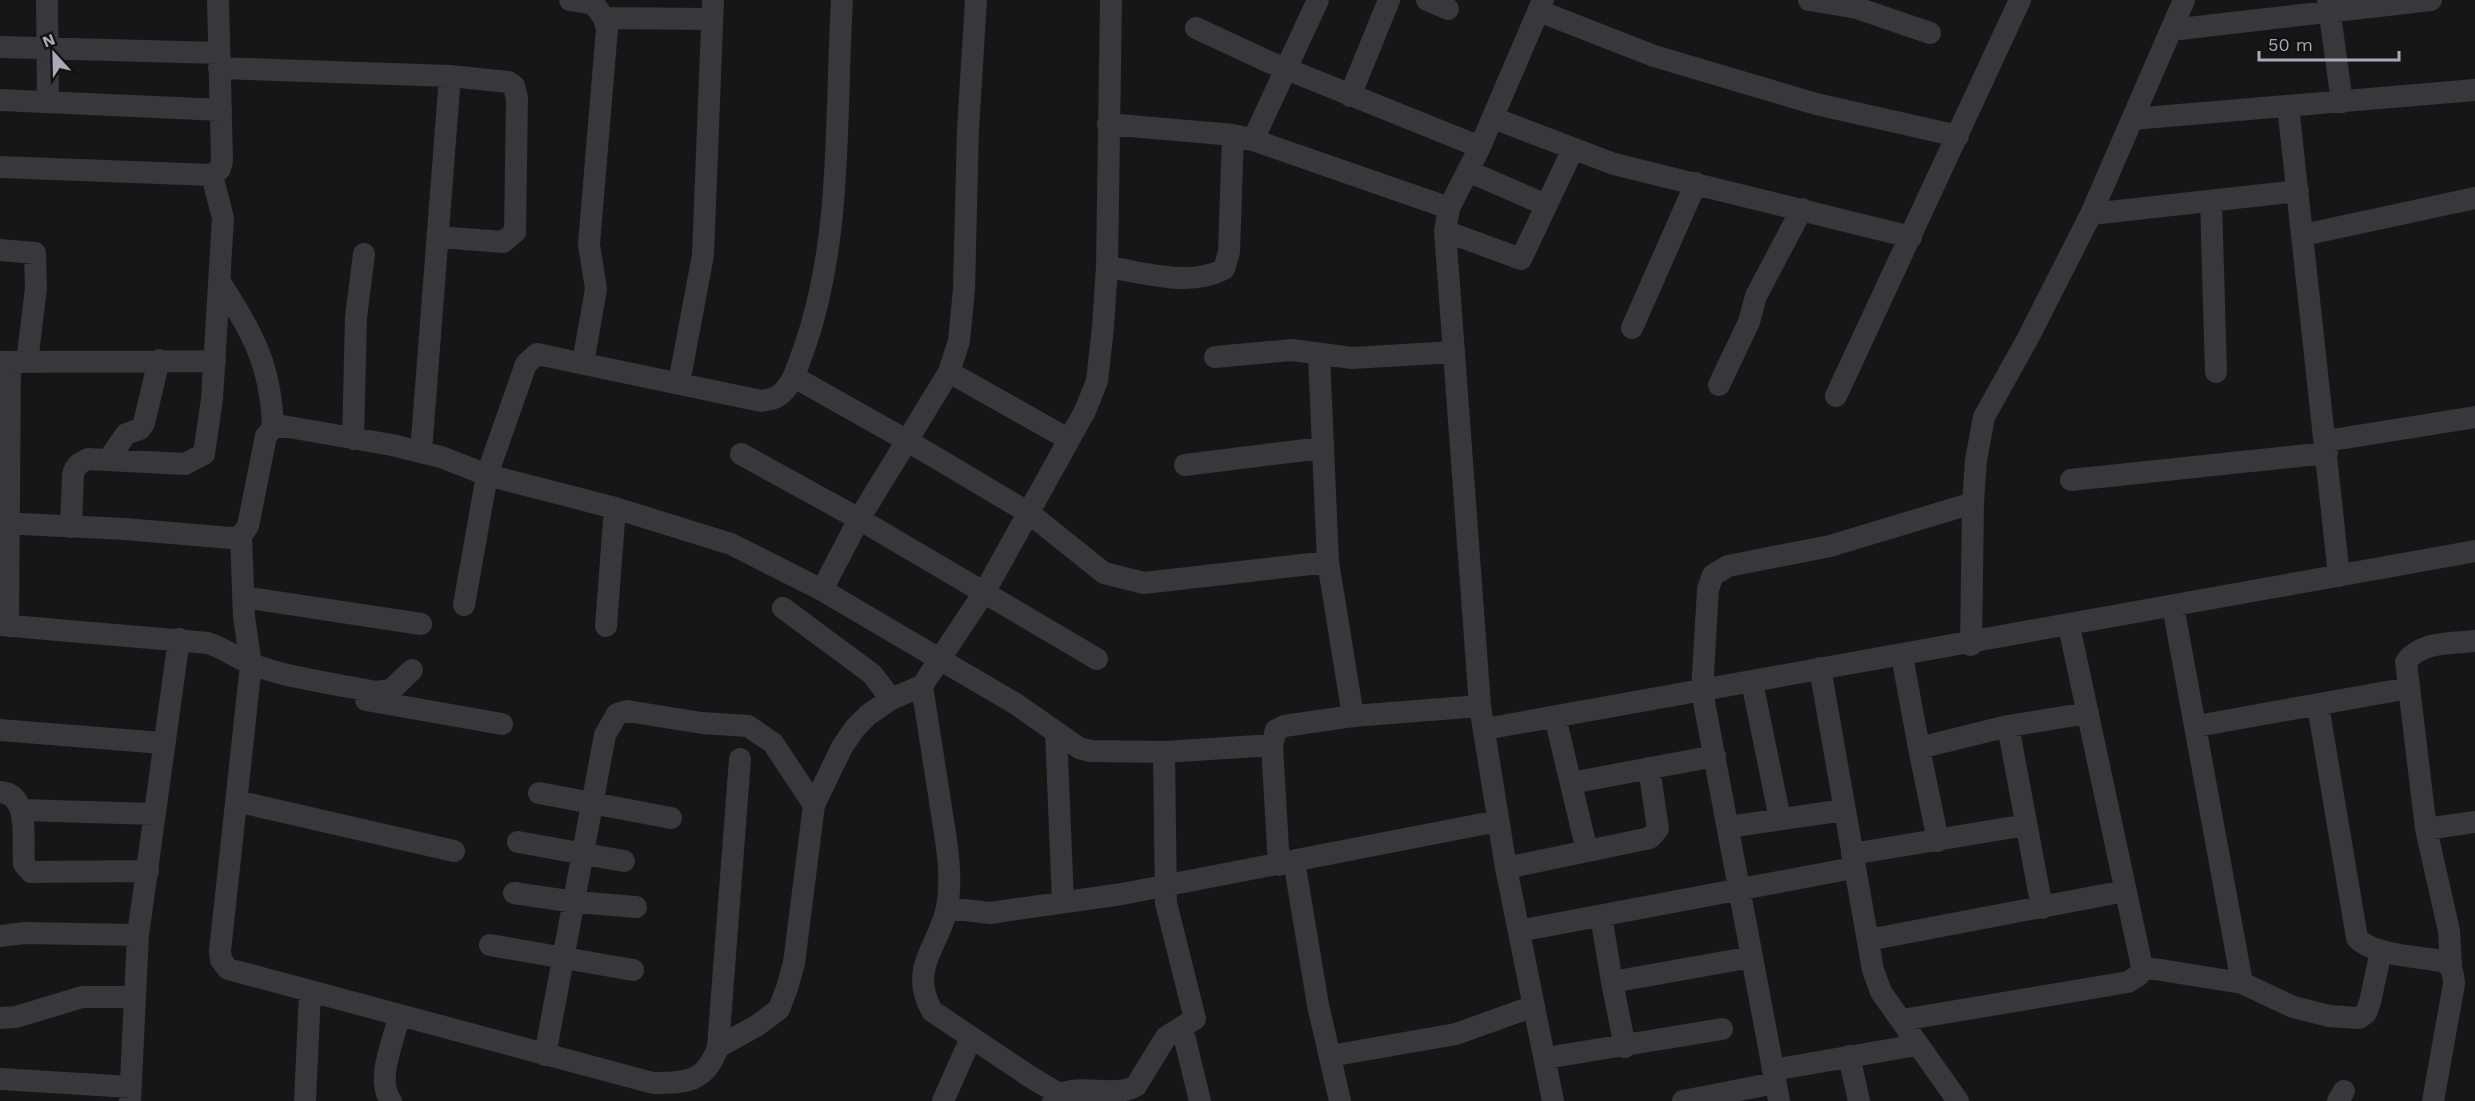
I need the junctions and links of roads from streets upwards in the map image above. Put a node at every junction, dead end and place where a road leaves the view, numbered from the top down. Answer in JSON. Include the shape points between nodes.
{"nodes":[{"id":1,"x":47,"y":0,"type":"edge"},
{"id":2,"x":218,"y":0,"type":"edge"},
{"id":3,"x":570,"y":0,"type":"edge"},
{"id":4,"x":843,"y":0,"type":"edge"},
{"id":5,"x":976,"y":0,"type":"edge"},
{"id":6,"x":1111,"y":0,"type":"edge"},
{"id":7,"x":1318,"y":0,"type":"edge"},
{"id":8,"x":1389,"y":0,"type":"edge"},
{"id":9,"x":1427,"y":0,"type":"edge"},
{"id":10,"x":1809,"y":0,"type":"edge"},
{"id":11,"x":2020,"y":0,"type":"edge"},
{"id":12,"x":2184,"y":0,"type":"edge"},
{"id":13,"x":2431,"y":0,"type":"edge"},
{"id":14,"x":2401,"y":2,"type":"edge"},
{"id":15,"x":1541,"y":5,"type":"edge"},
{"id":16,"x":1870,"y":6,"type":"edge"},
{"id":17,"x":2329,"y":6,"type":"edge"},
{"id":18,"x":712,"y":9,"type":"edge"},
{"id":19,"x":1448,"y":9,"type":"dead end"},
{"id":20,"x":604,"y":18,"type":"junction"},
{"id":21,"x":1196,"y":28,"type":"dead end"},
{"id":22,"x":2171,"y":30,"type":"junction"},
{"id":23,"x":1930,"y":33,"type":"dead end"},
{"id":24,"x":0,"y":47,"type":"edge"},
{"id":25,"x":48,"y":49,"type":"junction"},
{"id":26,"x":219,"y":61,"type":"junction"},
{"id":27,"x":1287,"y":69,"type":"junction"},
{"id":28,"x":450,"y":76,"type":"junction"},
{"id":29,"x":2475,"y":90,"type":"edge"},
{"id":30,"x":1350,"y":96,"type":"junction"},
{"id":31,"x":0,"y":100,"type":"edge"},
{"id":32,"x":48,"y":101,"type":"junction"},
{"id":33,"x":2342,"y":102,"type":"junction"},
{"id":34,"x":2288,"y":106,"type":"junction"},
{"id":35,"x":221,"y":110,"type":"junction"},
{"id":36,"x":1492,"y":118,"type":"junction"},
{"id":37,"x":2132,"y":119,"type":"junction"},
{"id":38,"x":1108,"y":124,"type":"junction"},
{"id":39,"x":1958,"y":136,"type":"junction"},
{"id":40,"x":1243,"y":137,"type":"junction"},
{"id":41,"x":1480,"y":147,"type":"junction"},
{"id":42,"x":1573,"y":149,"type":"junction"},
{"id":43,"x":0,"y":167,"type":"edge"},
{"id":44,"x":1468,"y":171,"type":"junction"},
{"id":45,"x":212,"y":175,"type":"junction"},
{"id":46,"x":1696,"y":183,"type":"junction"},
{"id":47,"x":2298,"y":191,"type":"junction"},
{"id":48,"x":2475,"y":198,"type":"edge"},
{"id":49,"x":2211,"y":201,"type":"junction"},
{"id":50,"x":1546,"y":205,"type":"junction"},
{"id":51,"x":1449,"y":208,"type":"junction"},
{"id":52,"x":1802,"y":209,"type":"junction"},
{"id":53,"x":2091,"y":214,"type":"junction"},
{"id":54,"x":1445,"y":231,"type":"junction"},
{"id":55,"x":2303,"y":235,"type":"junction"},
{"id":56,"x":438,"y":237,"type":"junction"},
{"id":57,"x":1911,"y":237,"type":"junction"},
{"id":58,"x":0,"y":250,"type":"edge"},
{"id":59,"x":364,"y":254,"type":"dead end"},
{"id":60,"x":1107,"y":267,"type":"junction"},
{"id":61,"x":220,"y":282,"type":"junction"},
{"id":62,"x":1632,"y":327,"type":"dead end"},
{"id":63,"x":1454,"y":352,"type":"junction"},
{"id":64,"x":1319,"y":355,"type":"junction"},
{"id":65,"x":1215,"y":357,"type":"dead end"},
{"id":66,"x":159,"y":360,"type":"junction"},
{"id":67,"x":215,"y":361,"type":"junction"},
{"id":68,"x":12,"y":362,"type":"edge"},
{"id":69,"x":583,"y":363,"type":"junction"},
{"id":70,"x":949,"y":372,"type":"junction"},
{"id":71,"x":2216,"y":372,"type":"dead end"},
{"id":72,"x":794,"y":378,"type":"junction"},
{"id":73,"x":679,"y":383,"type":"junction"},
{"id":74,"x":1719,"y":385,"type":"dead end"},
{"id":75,"x":1836,"y":396,"type":"dead end"},
{"id":76,"x":2475,"y":417,"type":"edge"},
{"id":77,"x":273,"y":428,"type":"junction"},
{"id":78,"x":353,"y":439,"type":"junction"},
{"id":79,"x":1068,"y":439,"type":"junction"},
{"id":80,"x":906,"y":440,"type":"junction"},
{"id":81,"x":2326,"y":447,"type":"junction"},
{"id":82,"x":1322,"y":448,"type":"junction"},
{"id":83,"x":421,"y":452,"type":"junction"},
{"id":84,"x":741,"y":454,"type":"dead end"},
{"id":85,"x":108,"y":460,"type":"junction"},
{"id":86,"x":1185,"y":465,"type":"dead end"},
{"id":87,"x":487,"y":475,"type":"junction"},
{"id":88,"x":2071,"y":480,"type":"dead end"},
{"id":89,"x":1973,"y":503,"type":"junction"},
{"id":90,"x":615,"y":507,"type":"junction"},
{"id":91,"x":1029,"y":513,"type":"junction"},
{"id":92,"x":859,"y":519,"type":"junction"},
{"id":93,"x":5,"y":524,"type":"edge"},
{"id":94,"x":71,"y":527,"type":"junction"},
{"id":95,"x":241,"y":536,"type":"junction"},
{"id":96,"x":2475,"y":551,"type":"edge"},
{"id":97,"x":1328,"y":562,"type":"junction"},
{"id":98,"x":2339,"y":576,"type":"junction"},
{"id":99,"x":822,"y":590,"type":"junction"},
{"id":100,"x":985,"y":591,"type":"junction"},
{"id":101,"x":243,"y":597,"type":"junction"},
{"id":102,"x":464,"y":605,"type":"dead end"},
{"id":103,"x":2173,"y":606,"type":"junction"},
{"id":104,"x":783,"y":608,"type":"dead end"},
{"id":105,"x":422,"y":624,"type":"dead end"},
{"id":106,"x":4,"y":625,"type":"edge"},
{"id":107,"x":606,"y":626,"type":"dead end"},
{"id":108,"x":2069,"y":626,"type":"junction"},
{"id":109,"x":179,"y":639,"type":"junction"},
{"id":110,"x":2475,"y":641,"type":"edge"},
{"id":111,"x":1971,"y":645,"type":"junction"},
{"id":112,"x":1902,"y":656,"type":"junction"},
{"id":113,"x":1097,"y":659,"type":"dead end"},
{"id":114,"x":941,"y":660,"type":"junction"},
{"id":115,"x":1820,"y":668,"type":"junction"},
{"id":116,"x":412,"y":669,"type":"dead end"},
{"id":117,"x":250,"y":671,"type":"junction"},
{"id":118,"x":1752,"y":682,"type":"junction"},
{"id":119,"x":922,"y":686,"type":"junction"},
{"id":120,"x":2409,"y":688,"type":"junction"},
{"id":121,"x":1702,"y":691,"type":"junction"},
{"id":122,"x":891,"y":699,"type":"junction"},
{"id":123,"x":1480,"y":706,"type":"junction"},
{"id":124,"x":2318,"y":706,"type":"junction"},
{"id":125,"x":2088,"y":713,"type":"junction"},
{"id":126,"x":1353,"y":716,"type":"junction"},
{"id":127,"x":1555,"y":717,"type":"junction"},
{"id":128,"x":502,"y":724,"type":"dead end"},
{"id":129,"x":2008,"y":726,"type":"junction"},
{"id":130,"x":2197,"y":726,"type":"junction"},
{"id":131,"x":1485,"y":729,"type":"junction"},
{"id":132,"x":0,"y":730,"type":"edge"},
{"id":133,"x":1056,"y":732,"type":"junction"},
{"id":134,"x":162,"y":743,"type":"junction"},
{"id":135,"x":1272,"y":745,"type":"junction"},
{"id":136,"x":1919,"y":748,"type":"junction"},
{"id":137,"x":1164,"y":752,"type":"junction"},
{"id":138,"x":1715,"y":756,"type":"junction"},
{"id":139,"x":740,"y":759,"type":"dead end"},
{"id":140,"x":1649,"y":768,"type":"junction"},
{"id":141,"x":1571,"y":783,"type":"junction"},
{"id":142,"x":0,"y":792,"type":"edge"},
{"id":143,"x":539,"y":793,"type":"dead end"},
{"id":144,"x":236,"y":801,"type":"junction"},
{"id":145,"x":594,"y":803,"type":"junction"},
{"id":146,"x":814,"y":805,"type":"junction"},
{"id":147,"x":21,"y":810,"type":"junction"},
{"id":148,"x":1845,"y":810,"type":"junction"},
{"id":149,"x":154,"y":814,"type":"junction"},
{"id":150,"x":671,"y":818,"type":"dead end"},
{"id":151,"x":1780,"y":819,"type":"junction"},
{"id":152,"x":1498,"y":821,"type":"junction"},
{"id":153,"x":2475,"y":822,"type":"edge"},
{"id":154,"x":2026,"y":825,"type":"junction"},
{"id":155,"x":1728,"y":827,"type":"junction"},
{"id":156,"x":2426,"y":829,"type":"junction"},
{"id":157,"x":1938,"y":841,"type":"junction"},
{"id":158,"x":518,"y":842,"type":"dead end"},
{"id":159,"x":453,"y":851,"type":"dead end"},
{"id":160,"x":1587,"y":851,"type":"junction"},
{"id":161,"x":584,"y":853,"type":"junction"},
{"id":162,"x":624,"y":861,"type":"dead end"},
{"id":163,"x":1853,"y":861,"type":"junction"},
{"id":164,"x":1286,"y":863,"type":"junction"},
{"id":165,"x":1506,"y":868,"type":"junction"},
{"id":166,"x":148,"y":871,"type":"junction"},
{"id":167,"x":1166,"y":886,"type":"junction"},
{"id":168,"x":1740,"y":889,"type":"junction"},
{"id":169,"x":2125,"y":891,"type":"junction"},
{"id":170,"x":514,"y":892,"type":"dead end"},
{"id":171,"x":575,"y":902,"type":"junction"},
{"id":172,"x":1063,"y":902,"type":"junction"},
{"id":173,"x":636,"y":907,"type":"dead end"},
{"id":174,"x":947,"y":908,"type":"junction"},
{"id":175,"x":2042,"y":908,"type":"junction"},
{"id":176,"x":1601,"y":915,"type":"junction"},
{"id":177,"x":1519,"y":931,"type":"junction"},
{"id":178,"x":138,"y":935,"type":"junction"},
{"id":179,"x":0,"y":936,"type":"edge"},
{"id":180,"x":1868,"y":940,"type":"junction"},
{"id":181,"x":490,"y":945,"type":"dead end"},
{"id":182,"x":2381,"y":951,"type":"junction"},
{"id":183,"x":1752,"y":957,"type":"junction"},
{"id":184,"x":564,"y":959,"type":"junction"},
{"id":185,"x":2451,"y":966,"type":"junction"},
{"id":186,"x":2142,"y":968,"type":"junction"},
{"id":187,"x":633,"y":970,"type":"dead end"},
{"id":188,"x":1612,"y":982,"type":"junction"},
{"id":189,"x":2242,"y":982,"type":"junction"},
{"id":190,"x":310,"y":993,"type":"junction"},
{"id":191,"x":134,"y":997,"type":"junction"},
{"id":192,"x":1534,"y":1006,"type":"junction"},
{"id":193,"x":399,"y":1017,"type":"junction"},
{"id":194,"x":0,"y":1018,"type":"edge"},
{"id":195,"x":1902,"y":1020,"type":"junction"},
{"id":196,"x":1182,"y":1027,"type":"junction"},
{"id":197,"x":1722,"y":1029,"type":"dead end"},
{"id":198,"x":971,"y":1038,"type":"junction"},
{"id":199,"x":1917,"y":1045,"type":"junction"},
{"id":200,"x":718,"y":1047,"type":"junction"},
{"id":201,"x":1625,"y":1047,"type":"junction"},
{"id":202,"x":545,"y":1055,"type":"junction"},
{"id":203,"x":1330,"y":1056,"type":"junction"},
{"id":204,"x":1849,"y":1056,"type":"junction"},
{"id":205,"x":1546,"y":1058,"type":"junction"},
{"id":206,"x":0,"y":1079,"type":"edge"},
{"id":207,"x":1776,"y":1085,"type":"edge"},
{"id":208,"x":130,"y":1094,"type":"edge"},
{"id":209,"x":1126,"y":1096,"type":"edge"},
{"id":210,"x":1056,"y":1097,"type":"edge"},
{"id":211,"x":305,"y":1101,"type":"edge"},
{"id":212,"x":391,"y":1101,"type":"edge"},
{"id":213,"x":943,"y":1101,"type":"edge"},
{"id":214,"x":1200,"y":1101,"type":"edge"},
{"id":215,"x":1340,"y":1101,"type":"edge"},
{"id":216,"x":1553,"y":1101,"type":"edge"},
{"id":217,"x":1683,"y":1101,"type":"edge"},
{"id":218,"x":1859,"y":1101,"type":"edge"},
{"id":219,"x":1958,"y":1101,"type":"edge"},
{"id":220,"x":2433,"y":1101,"type":"edge"}],
"edges":[{"from":1,"to":25,"type":"street"},
{"from":2,"to":26,"type":"street"},
{"from":3,"to":20,"type":"street","via":[[594,4]]},
{"from":4,"to":72,"type":"street","via":[[832,221],[817,311]]},
{"from":5,"to":70,"type":"street","via":[[964,289],[959,340]]},
{"from":6,"to":38,"type":"street"},
{"from":7,"to":27,"type":"street"},
{"from":8,"to":30,"type":"street"},
{"from":9,"to":19,"type":"street"},
{"from":10,"to":16,"type":"street"},
{"from":11,"to":39,"type":"street"},
{"from":12,"to":22,"type":"street"},
{"from":13,"to":14,"type":"street"},
{"from":14,"to":17,"type":"street"},
{"from":15,"to":36,"type":"street"},
{"from":15,"to":39,"type":"street","via":[[1654,56],[1816,104]]},
{"from":16,"to":23,"type":"street"},
{"from":17,"to":22,"type":"street"},
{"from":17,"to":33,"type":"street"},
{"from":18,"to":20,"type":"street"},
{"from":18,"to":73,"type":"street","via":[[703,255]]},
{"from":20,"to":69,"type":"street","via":[[607,29],[589,244],[596,289]]},
{"from":21,"to":27,"type":"street"},
{"from":22,"to":37,"type":"street"},
{"from":24,"to":25,"type":"street"},
{"from":25,"to":26,"type":"street"},
{"from":25,"to":32,"type":"street"},
{"from":26,"to":28,"type":"street"},
{"from":26,"to":35,"type":"street"},
{"from":27,"to":30,"type":"street"},
{"from":27,"to":40,"type":"street"},
{"from":28,"to":56,"type":"street"},
{"from":28,"to":56,"type":"street","via":[[508,82],[514,86],[515,232],[503,242]]},
{"from":29,"to":33,"type":"street"},
{"from":30,"to":41,"type":"street"},
{"from":31,"to":32,"type":"street"},
{"from":32,"to":35,"type":"street"},
{"from":33,"to":34,"type":"street"},
{"from":34,"to":37,"type":"street"},
{"from":34,"to":47,"type":"street"},
{"from":35,"to":45,"type":"street","via":[[222,161],[220,169]]},
{"from":36,"to":41,"type":"street"},
{"from":36,"to":42,"type":"street"},
{"from":37,"to":53,"type":"street"},
{"from":38,"to":40,"type":"street"},
{"from":38,"to":60,"type":"street"},
{"from":39,"to":57,"type":"street"},
{"from":40,"to":51,"type":"street"},
{"from":40,"to":60,"type":"street","via":[[1224,269],[1213,276],[1191,279]]},
{"from":41,"to":44,"type":"street"},
{"from":42,"to":46,"type":"street","via":[[1614,164]]},
{"from":42,"to":50,"type":"street"},
{"from":43,"to":45,"type":"street"},
{"from":44,"to":50,"type":"street"},
{"from":44,"to":51,"type":"street"},
{"from":45,"to":61,"type":"street","via":[[223,218]]},
{"from":46,"to":52,"type":"street"},
{"from":46,"to":62,"type":"street"},
{"from":47,"to":49,"type":"street"},
{"from":47,"to":55,"type":"street"},
{"from":48,"to":55,"type":"street"},
{"from":49,"to":53,"type":"street"},
{"from":49,"to":71,"type":"street"},
{"from":50,"to":54,"type":"street","via":[[1521,259]]},
{"from":51,"to":54,"type":"street"},
{"from":52,"to":57,"type":"street"},
{"from":52,"to":74,"type":"street","via":[[1756,296],[1749,322]]},
{"from":53,"to":89,"type":"street","via":[[1984,417]]},
{"from":54,"to":63,"type":"street"},
{"from":55,"to":81,"type":"street"},
{"from":56,"to":83,"type":"street"},
{"from":57,"to":75,"type":"street"},
{"from":58,"to":68,"type":"street","via":[[35,253],[36,288]]},
{"from":59,"to":78,"type":"street","via":[[357,307]]},
{"from":60,"to":79,"type":"street","via":[[1097,381]]},
{"from":61,"to":67,"type":"street"},
{"from":61,"to":77,"type":"street","via":[[252,334],[267,371]]},
{"from":63,"to":64,"type":"street","via":[[1352,358]]},
{"from":63,"to":123,"type":"street"},
{"from":64,"to":65,"type":"street","via":[[1292,350]]},
{"from":64,"to":82,"type":"street"},
{"from":66,"to":67,"type":"street"},
{"from":66,"to":68,"type":"street"},
{"from":66,"to":85,"type":"street","via":[[144,423],[140,429],[126,434]]},
{"from":67,"to":85,"type":"street","via":[[204,454],[185,464]]},
{"from":68,"to":93,"type":"street"},
{"from":69,"to":73,"type":"street"},
{"from":69,"to":87,"type":"street","via":[[537,354],[530,358]]},
{"from":70,"to":79,"type":"street"},
{"from":70,"to":80,"type":"street"},
{"from":72,"to":73,"type":"street","via":[[782,394],[761,401]]},
{"from":72,"to":80,"type":"street"},
{"from":76,"to":81,"type":"street"},
{"from":77,"to":78,"type":"street","via":[[283,426]]},
{"from":77,"to":95,"type":"street","via":[[266,436],[248,526]]},
{"from":78,"to":83,"type":"street"},
{"from":79,"to":91,"type":"street"},
{"from":80,"to":91,"type":"street"},
{"from":80,"to":92,"type":"street"},
{"from":81,"to":88,"type":"street"},
{"from":81,"to":98,"type":"street"},
{"from":82,"to":86,"type":"street"},
{"from":82,"to":97,"type":"street"},
{"from":83,"to":87,"type":"street"},
{"from":84,"to":92,"type":"street"},
{"from":85,"to":94,"type":"street","via":[[88,459],[75,467]]},
{"from":87,"to":90,"type":"street"},
{"from":87,"to":102,"type":"street"},
{"from":89,"to":111,"type":"street"},
{"from":89,"to":121,"type":"street","via":[[1830,546],[1728,566],[1713,575],[1708,589]]},
{"from":90,"to":99,"type":"street","via":[[731,544]]},
{"from":90,"to":107,"type":"street"},
{"from":91,"to":97,"type":"street","via":[[1104,573],[1132,582]]},
{"from":91,"to":100,"type":"street"},
{"from":92,"to":99,"type":"street"},
{"from":92,"to":100,"type":"street"},
{"from":93,"to":94,"type":"street"},
{"from":93,"to":106,"type":"street"},
{"from":94,"to":95,"type":"street"},
{"from":95,"to":101,"type":"street"},
{"from":96,"to":98,"type":"street"},
{"from":97,"to":126,"type":"street"},
{"from":98,"to":103,"type":"street"},
{"from":99,"to":114,"type":"street"},
{"from":100,"to":113,"type":"street"},
{"from":100,"to":114,"type":"street"},
{"from":101,"to":105,"type":"street"},
{"from":101,"to":117,"type":"street"},
{"from":103,"to":108,"type":"street"},
{"from":103,"to":130,"type":"street"},
{"from":104,"to":122,"type":"street","via":[[872,674]]},
{"from":106,"to":109,"type":"street"},
{"from":108,"to":111,"type":"street"},
{"from":108,"to":125,"type":"street"},
{"from":109,"to":117,"type":"street","via":[[231,651]]},
{"from":109,"to":134,"type":"street"},
{"from":110,"to":120,"type":"street","via":[[2424,647],[2413,652],[2406,662]]},
{"from":111,"to":112,"type":"street"},
{"from":112,"to":115,"type":"street"},
{"from":112,"to":136,"type":"street"},
{"from":114,"to":119,"type":"street"},
{"from":114,"to":133,"type":"street"},
{"from":115,"to":118,"type":"street"},
{"from":115,"to":148,"type":"street"},
{"from":116,"to":117,"type":"street","via":[[391,690],[376,692],[275,672]]},
{"from":117,"to":128,"type":"street"},
{"from":117,"to":144,"type":"street"},
{"from":118,"to":121,"type":"street"},
{"from":118,"to":151,"type":"street"},
{"from":119,"to":122,"type":"street"},
{"from":119,"to":174,"type":"street","via":[[945,836]]},
{"from":120,"to":124,"type":"street"},
{"from":120,"to":156,"type":"street"},
{"from":121,"to":127,"type":"street"},
{"from":121,"to":138,"type":"street"},
{"from":122,"to":146,"type":"street","via":[[855,728]]},
{"from":123,"to":126,"type":"street"},
{"from":123,"to":131,"type":"street"},
{"from":124,"to":130,"type":"street"},
{"from":124,"to":182,"type":"street","via":[[2357,938],[2364,946]]},
{"from":125,"to":129,"type":"street"},
{"from":125,"to":169,"type":"street"},
{"from":126,"to":135,"type":"street","via":[[1284,726],[1276,730]]},
{"from":127,"to":131,"type":"street"},
{"from":127,"to":141,"type":"street"},
{"from":129,"to":136,"type":"street"},
{"from":129,"to":154,"type":"street"},
{"from":130,"to":189,"type":"street"},
{"from":131,"to":152,"type":"street"},
{"from":132,"to":134,"type":"street"},
{"from":133,"to":137,"type":"street","via":[[1079,748],[1091,751]]},
{"from":133,"to":172,"type":"street"},
{"from":134,"to":149,"type":"street"},
{"from":135,"to":137,"type":"street"},
{"from":135,"to":164,"type":"street"},
{"from":136,"to":157,"type":"street"},
{"from":137,"to":167,"type":"street"},
{"from":138,"to":140,"type":"street"},
{"from":138,"to":155,"type":"street"},
{"from":139,"to":200,"type":"street"},
{"from":140,"to":141,"type":"street"},
{"from":140,"to":160,"type":"street","via":[[1658,829],[1655,834]]},
{"from":141,"to":160,"type":"street"},
{"from":142,"to":147,"type":"street","via":[[17,800]]},
{"from":143,"to":145,"type":"street"},
{"from":144,"to":159,"type":"street"},
{"from":144,"to":190,"type":"street","via":[[221,960],[238,974]]},
{"from":145,"to":146,"type":"street","via":[[604,735],[617,714],[627,711],[748,726],[773,743]]},
{"from":145,"to":150,"type":"street"},
{"from":145,"to":161,"type":"street"},
{"from":146,"to":200,"type":"street","via":[[794,963],[779,1009]]},
{"from":147,"to":149,"type":"street"},
{"from":147,"to":166,"type":"street","via":[[24,864],[31,872]]},
{"from":148,"to":151,"type":"street"},
{"from":148,"to":163,"type":"street"},
{"from":149,"to":166,"type":"street"},
{"from":151,"to":155,"type":"street"},
{"from":152,"to":164,"type":"street"},
{"from":152,"to":165,"type":"street"},
{"from":153,"to":156,"type":"street"},
{"from":154,"to":157,"type":"street"},
{"from":154,"to":175,"type":"street"},
{"from":155,"to":168,"type":"street"},
{"from":156,"to":185,"type":"street","via":[[2449,931]]},
{"from":157,"to":163,"type":"street"},
{"from":158,"to":161,"type":"street"},
{"from":160,"to":165,"type":"street"},
{"from":161,"to":162,"type":"street"},
{"from":161,"to":171,"type":"street"},
{"from":163,"to":168,"type":"street"},
{"from":163,"to":180,"type":"street"},
{"from":164,"to":167,"type":"street"},
{"from":164,"to":203,"type":"street"},
{"from":165,"to":177,"type":"street"},
{"from":166,"to":178,"type":"street"},
{"from":167,"to":172,"type":"street"},
{"from":167,"to":196,"type":"street","via":[[1166,903],[1195,1019]]},
{"from":168,"to":176,"type":"street"},
{"from":168,"to":183,"type":"street"},
{"from":169,"to":175,"type":"street"},
{"from":169,"to":186,"type":"street"},
{"from":170,"to":171,"type":"street"},
{"from":171,"to":173,"type":"street"},
{"from":171,"to":184,"type":"street"},
{"from":172,"to":174,"type":"street","via":[[990,913]]},
{"from":174,"to":198,"type":"street","via":[[926,957],[922,983],[932,1011]]},
{"from":175,"to":180,"type":"street"},
{"from":176,"to":177,"type":"street"},
{"from":176,"to":188,"type":"street"},
{"from":177,"to":192,"type":"street"},
{"from":178,"to":179,"type":"street"},
{"from":178,"to":191,"type":"street"},
{"from":180,"to":195,"type":"street","via":[[1881,992]]},
{"from":181,"to":184,"type":"street"},
{"from":182,"to":185,"type":"street","via":[[2442,961]]},
{"from":182,"to":189,"type":"street","via":[[2370,1002],[2359,1018],[2293,1007]]},
{"from":183,"to":188,"type":"street"},
{"from":183,"to":207,"type":"street"},
{"from":184,"to":187,"type":"street"},
{"from":184,"to":202,"type":"street"},
{"from":185,"to":220,"type":"street","via":[[2454,984]]},
{"from":186,"to":189,"type":"street"},
{"from":186,"to":195,"type":"street","via":[[2139,975],[2127,982]]},
{"from":188,"to":201,"type":"street"},
{"from":190,"to":193,"type":"street"},
{"from":190,"to":211,"type":"street"},
{"from":191,"to":194,"type":"street","via":[[82,997],[16,1017]]},
{"from":191,"to":208,"type":"street"},
{"from":192,"to":203,"type":"street","via":[[1456,1034]]},
{"from":192,"to":205,"type":"street"},
{"from":193,"to":202,"type":"street"},
{"from":193,"to":212,"type":"street","via":[[384,1078]]},
{"from":195,"to":199,"type":"street"},
{"from":196,"to":209,"type":"street","via":[[1166,1037]]},
{"from":196,"to":214,"type":"street"},
{"from":197,"to":201,"type":"street"},
{"from":198,"to":210,"type":"street"},
{"from":198,"to":213,"type":"street"},
{"from":199,"to":204,"type":"street"},
{"from":199,"to":219,"type":"street"},
{"from":200,"to":202,"type":"street","via":[[712,1064],[699,1077],[679,1083],[653,1083]]},
{"from":201,"to":205,"type":"street"},
{"from":203,"to":215,"type":"street"},
{"from":204,"to":207,"type":"street"},
{"from":204,"to":218,"type":"street"},
{"from":205,"to":216,"type":"street"},
{"from":206,"to":208,"type":"street"},
{"from":207,"to":217,"type":"street"},
{"from":209,"to":210,"type":"street"}]}
